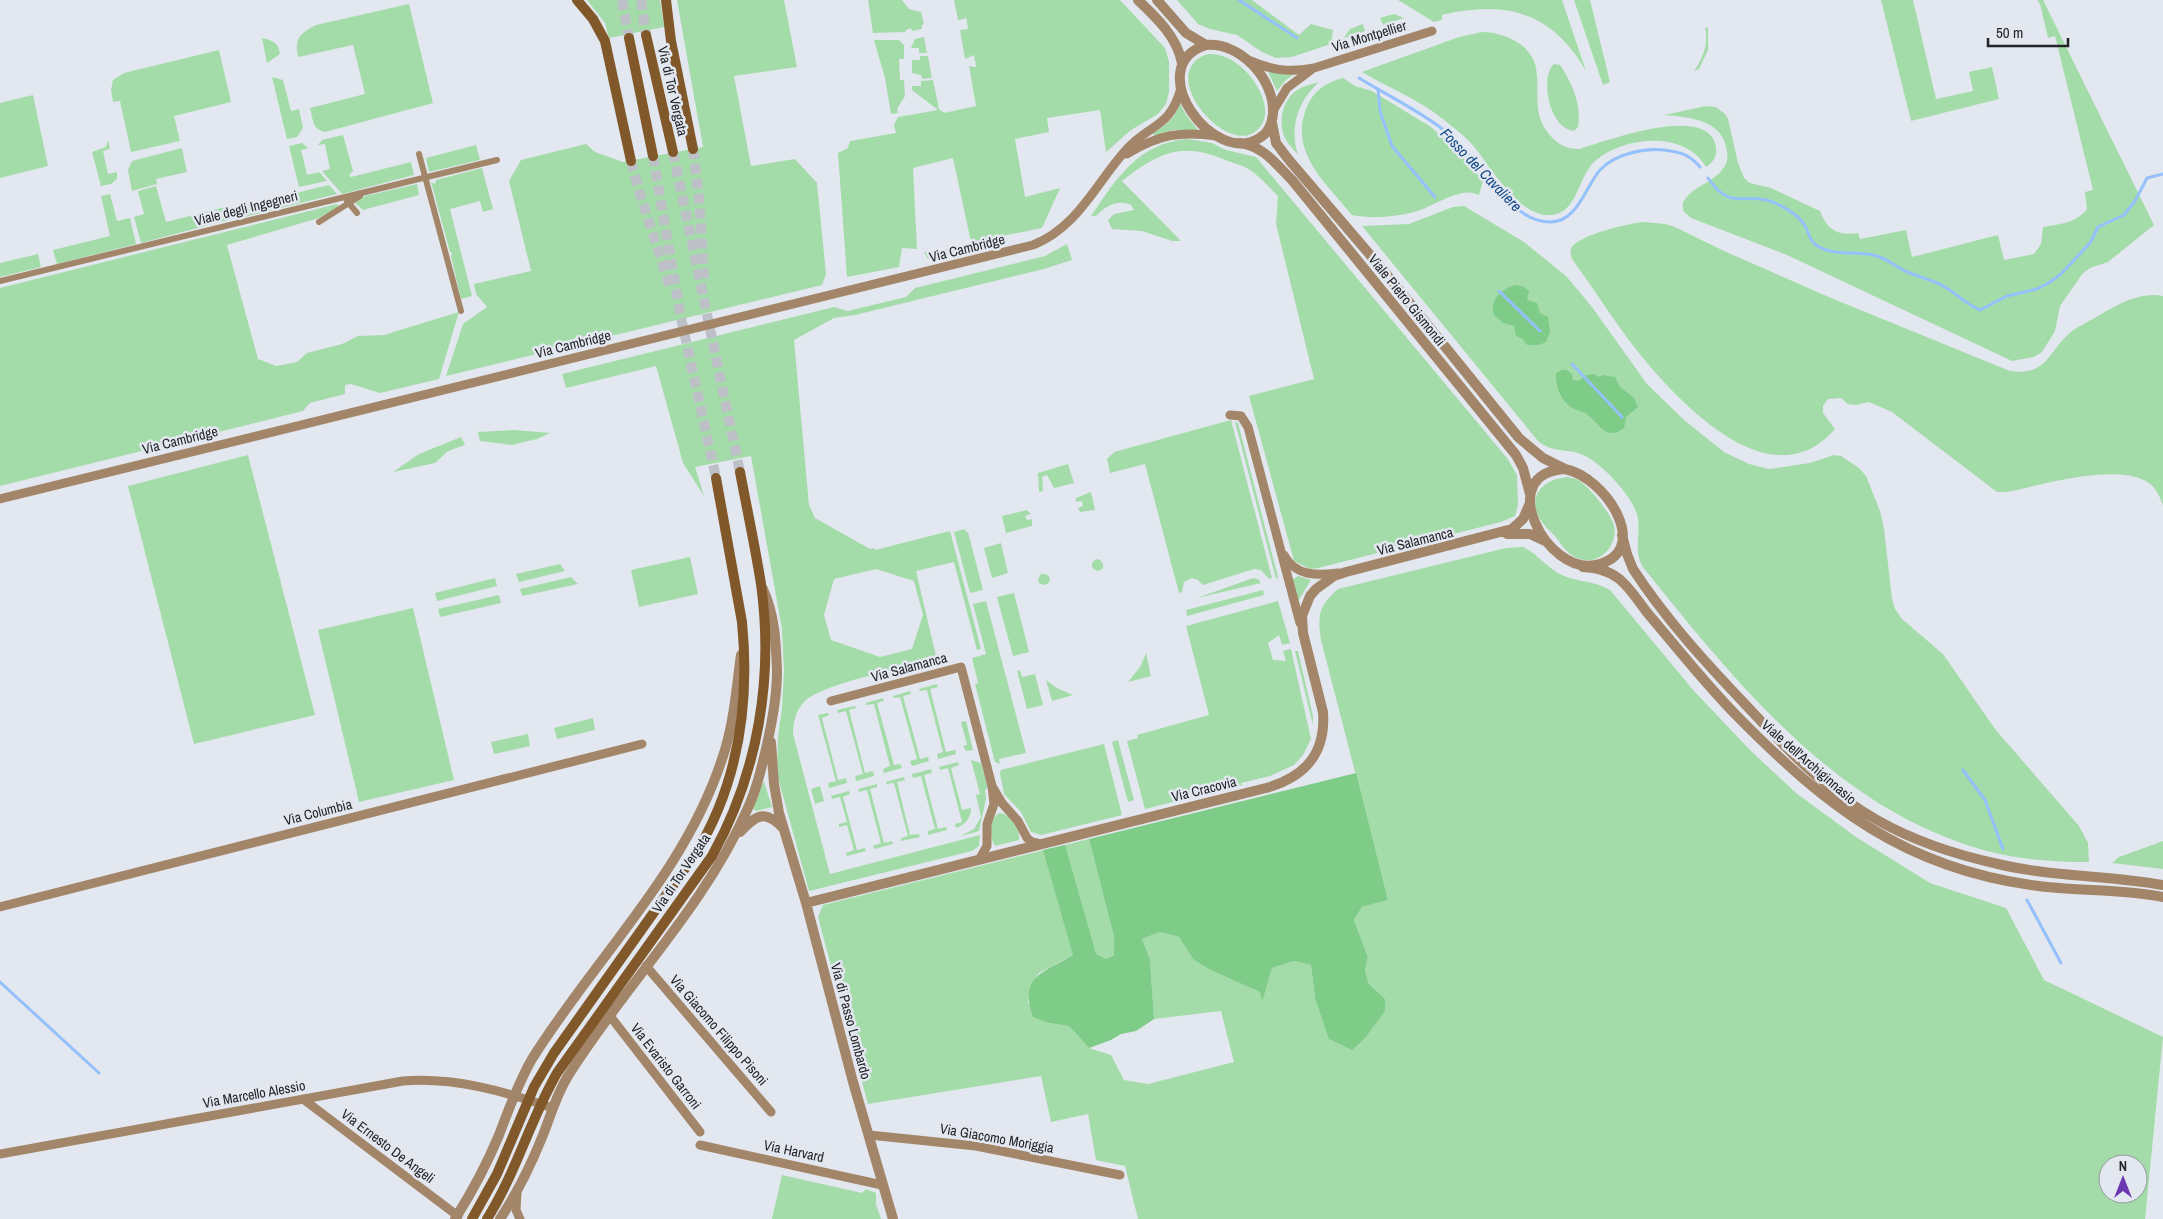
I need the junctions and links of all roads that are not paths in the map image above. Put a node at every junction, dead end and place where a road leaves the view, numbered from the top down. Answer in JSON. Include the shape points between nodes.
{"nodes":[{"id":1,"x":577,"y":0,"type":"edge"},
{"id":2,"x":666,"y":0,"type":"edge"},
{"id":3,"x":1138,"y":0,"type":"edge"},
{"id":4,"x":1157,"y":0,"type":"edge"},
{"id":5,"x":1432,"y":31,"type":"dead end"},
{"id":6,"x":646,"y":35,"type":"tunnel mouth"},
{"id":7,"x":628,"y":38,"type":"tunnel mouth"},
{"id":8,"x":1206,"y":45,"type":"junction"},
{"id":9,"x":1244,"y":58,"type":"junction"},
{"id":10,"x":1182,"y":64,"type":"junction"},
{"id":11,"x":1314,"y":68,"type":"junction"},
{"id":12,"x":1181,"y":88,"type":"junction"},
{"id":13,"x":1273,"y":111,"type":"junction"},
{"id":14,"x":1272,"y":123,"type":"junction"},
{"id":15,"x":1217,"y":136,"type":"junction"},
{"id":16,"x":1240,"y":143,"type":"junction"},
{"id":17,"x":693,"y":149,"type":"tunnel mouth"},
{"id":18,"x":673,"y":152,"type":"tunnel mouth"},
{"id":19,"x":419,"y":154,"type":"dead end"},
{"id":20,"x":653,"y":156,"type":"tunnel mouth"},
{"id":21,"x":1119,"y":159,"type":"junction"},
{"id":22,"x":497,"y":160,"type":"dead end"},
{"id":23,"x":631,"y":161,"type":"tunnel mouth"},
{"id":24,"x":425,"y":178,"type":"junction"},
{"id":25,"x":346,"y":200,"type":"junction"},
{"id":26,"x":357,"y":213,"type":"dead end"},
{"id":27,"x":319,"y":222,"type":"dead end"},
{"id":28,"x":0,"y":281,"type":"edge"},
{"id":29,"x":462,"y":311,"type":"dead end"},
{"id":30,"x":1230,"y":415,"type":"dead end"},
{"id":31,"x":1565,"y":469,"type":"junction"},
{"id":32,"x":740,"y":472,"type":"tunnel mouth"},
{"id":33,"x":716,"y":478,"type":"tunnel mouth"},
{"id":34,"x":0,"y":499,"type":"edge"},
{"id":35,"x":1530,"y":499,"type":"junction"},
{"id":36,"x":1622,"y":535,"type":"junction"},
{"id":37,"x":1491,"y":536,"type":"junction"},
{"id":38,"x":1279,"y":543,"type":"junction"},
{"id":39,"x":1549,"y":544,"type":"junction"},
{"id":40,"x":1583,"y":567,"type":"junction"},
{"id":41,"x":1346,"y":572,"type":"junction"},
{"id":42,"x":761,"y":585,"type":"junction"},
{"id":43,"x":1303,"y":633,"type":"junction"},
{"id":44,"x":744,"y":634,"type":"junction"},
{"id":45,"x":831,"y":701,"type":"dead end"},
{"id":46,"x":773,"y":721,"type":"junction"},
{"id":47,"x":642,"y":744,"type":"dead end"},
{"id":48,"x":992,"y":786,"type":"junction"},
{"id":49,"x":784,"y":829,"type":"junction"},
{"id":50,"x":1022,"y":830,"type":"junction"},
{"id":51,"x":987,"y":836,"type":"junction"},
{"id":52,"x":733,"y":840,"type":"junction"},
{"id":53,"x":1042,"y":844,"type":"junction"},
{"id":54,"x":1014,"y":851,"type":"junction"},
{"id":55,"x":1003,"y":854,"type":"junction"},
{"id":56,"x":978,"y":860,"type":"junction"},
{"id":57,"x":2163,"y":885,"type":"edge"},
{"id":58,"x":2163,"y":897,"type":"edge"},
{"id":59,"x":806,"y":903,"type":"junction"},
{"id":60,"x":0,"y":907,"type":"edge"},
{"id":61,"x":646,"y":966,"type":"junction"},
{"id":62,"x":610,"y":1016,"type":"junction"},
{"id":63,"x":514,"y":1094,"type":"junction"},
{"id":64,"x":302,"y":1099,"type":"junction"},
{"id":65,"x":529,"y":1100,"type":"junction"},
{"id":66,"x":540,"y":1104,"type":"junction"},
{"id":67,"x":552,"y":1108,"type":"junction"},
{"id":68,"x":771,"y":1112,"type":"dead end"},
{"id":69,"x":700,"y":1132,"type":"dead end"},
{"id":70,"x":869,"y":1135,"type":"junction"},
{"id":71,"x":700,"y":1145,"type":"dead end"},
{"id":72,"x":0,"y":1154,"type":"edge"},
{"id":73,"x":1120,"y":1176,"type":"dead end"},
{"id":74,"x":882,"y":1185,"type":"junction"},
{"id":75,"x":517,"y":1191,"type":"junction"},
{"id":76,"x":891,"y":1216,"type":"edge"},
{"id":77,"x":457,"y":1217,"type":"edge"},
{"id":78,"x":472,"y":1219,"type":"edge"},
{"id":79,"x":487,"y":1219,"type":"edge"},
{"id":80,"x":500,"y":1219,"type":"edge"},
{"id":81,"x":520,"y":1219,"type":"edge"}],
"edges":[{"from":1,"to":23,"type":"main road","via":[[605,41]]},
{"from":2,"to":17,"type":"main road"},
{"from":3,"to":10,"type":"street","via":[[1173,39]]},
{"from":4,"to":8,"type":"street","via":[[1186,33]]},
{"from":5,"to":11,"type":"street","name":"Via Montpellier"},
{"from":6,"to":18,"type":"main road","name":"Via di Tor Vergata"},
{"from":7,"to":20,"type":"main road"},
{"from":8,"to":9,"type":"street","via":[[1224,47]]},
{"from":8,"to":10,"type":"street","via":[[1191,52]]},
{"from":9,"to":11,"type":"street","name":"Via Montpellier","via":[[1279,70]]},
{"from":9,"to":13,"type":"street","via":[[1266,82]]},
{"from":10,"to":12,"type":"street"},
{"from":11,"to":13,"type":"street","name":"Via Montpellier","via":[[1287,88]]},
{"from":12,"to":15,"type":"street","via":[[1196,117]]},
{"from":12,"to":21,"type":"street","name":"Via Cambridge","via":[[1167,118],[1137,140]]},
{"from":13,"to":14,"type":"street"},
{"from":14,"to":16,"type":"street","via":[[1261,137]]},
{"from":14,"to":31,"type":"street","name":"Viale Pietro Gismondi","via":[[1276,142],[1288,160],[1383,270],[1519,438],[1543,458]]},
{"from":15,"to":16,"type":"street"},
{"from":15,"to":21,"type":"street","name":"Via Cambridge","via":[[1170,134]]},
{"from":16,"to":35,"type":"street","name":"Viale Pietro Gismondi","via":[[1260,149],[1292,180],[1516,455],[1523,468]]},
{"from":19,"to":24,"type":"street"},
{"from":21,"to":34,"type":"street","name":"Via Cambridge","via":[[1074,218],[1060,231],[1033,245]]},
{"from":22,"to":24,"type":"street"},
{"from":24,"to":25,"type":"street","via":[[365,192]]},
{"from":24,"to":29,"type":"street"},
{"from":25,"to":26,"type":"street"},
{"from":25,"to":27,"type":"street"},
{"from":25,"to":28,"type":"street","name":"Viale degli Ingegneri"},
{"from":30,"to":38,"type":"street","via":[[1239,415],[1246,421]]},
{"from":31,"to":35,"type":"street","via":[[1542,475]]},
{"from":31,"to":36,"type":"street","via":[[1584,476],[1602,492],[1618,514]]},
{"from":32,"to":42,"type":"main road","name":"Via di Tor Vergata"},
{"from":33,"to":44,"type":"main road","name":"Via di Tor Vergata"},
{"from":35,"to":37,"type":"street","via":[[1518,525]]},
{"from":35,"to":39,"type":"street","via":[[1536,525]]},
{"from":36,"to":40,"type":"street","via":[[1620,547],[1612,558]]},
{"from":36,"to":57,"type":"street","name":"Viale dell'Archiginnasio","via":[[1633,569],[1696,651],[1787,748],[1859,809],[1913,837],[1996,864],[2052,874]]},
{"from":37,"to":39,"type":"street","via":[[1530,534]]},
{"from":37,"to":41,"type":"street","name":"Via Salamanca"},
{"from":38,"to":41,"type":"street","via":[[1290,563],[1302,572],[1319,575]]},
{"from":38,"to":43,"type":"street"},
{"from":39,"to":40,"type":"street","via":[[1568,561]]},
{"from":40,"to":58,"type":"street","name":"Viale dell'Archiginnasio","via":[[1607,572],[1620,580],[1700,676],[1758,738],[1809,784],[1872,830],[1938,861],[2001,880]]},
{"from":41,"to":43,"type":"street","name":"Via Cracovia","via":[[1324,582],[1310,596],[1302,616]]},
{"from":42,"to":46,"type":"street","via":[[770,608],[775,637],[777,684]]},
{"from":42,"to":66,"type":"main road","name":"Via di Tor Vergata","via":[[766,639],[764,694],[753,752],[731,819],[712,856],[568,1055]]},
{"from":43,"to":53,"type":"street","name":"Via Cracovia","via":[[1324,726],[1316,755],[1306,767],[1280,784]]},
{"from":44,"to":63,"type":"street","name":"Via di Tor Vergata","via":[[727,745],[692,831],[669,869],[546,1038]]},
{"from":44,"to":65,"type":"main road","name":"Via di Tor Vergata","via":[[745,691],[741,736],[730,780],[712,823],[696,853],[561,1040]]},
{"from":45,"to":48,"type":"street","name":"Via Salamanca","via":[[961,667]]},
{"from":46,"to":49,"type":"street","name":"Via di Passo Lombardo","via":[[774,784]]},
{"from":46,"to":52,"type":"street","name":"Via di Tor Vergata","via":[[755,790]]},
{"from":47,"to":60,"type":"street","name":"Via Columbia"},
{"from":48,"to":50,"type":"street","name":"Via Salamanca"},
{"from":48,"to":51,"type":"street","name":"Via Salamanca","via":[[994,804],[987,824]]},
{"from":49,"to":52,"type":"street","via":[[773,818],[758,816]]},
{"from":49,"to":59,"type":"street","name":"Via di Passo Lombardo"},
{"from":50,"to":53,"type":"street","name":"Via Salamanca","via":[[1032,842]]},
{"from":50,"to":54,"type":"street","via":[[1021,844]]},
{"from":51,"to":55,"type":"street","via":[[991,847]]},
{"from":51,"to":56,"type":"street","name":"Via Salamanca","via":[[986,848]]},
{"from":52,"to":61,"type":"street","name":"Via di Tor Vergata"},
{"from":53,"to":54,"type":"street","name":"Via Cracovia"},
{"from":54,"to":55,"type":"street","name":"Via Cracovia"},
{"from":55,"to":56,"type":"street","name":"Via Cracovia"},
{"from":56,"to":59,"type":"street","name":"Via Cracovia"},
{"from":59,"to":70,"type":"street","name":"Via di Passo Lombardo","via":[[852,1082]]},
{"from":61,"to":62,"type":"street","name":"Via di Tor Vergata"},
{"from":61,"to":68,"type":"street","name":"Via Giacomo Filippo Pisoni"},
{"from":62,"to":67,"type":"street","name":"Via di Tor Vergata","via":[[572,1070]]},
{"from":62,"to":69,"type":"street","name":"Via Evaristo Garroni"},
{"from":63,"to":64,"type":"street","name":"Via Marcello Alessio","via":[[417,1080]]},
{"from":63,"to":65,"type":"street","name":"Via Marcello Alessio"},
{"from":63,"to":77,"type":"street","name":"Via di Tor Vergata","via":[[478,1181]]},
{"from":64,"to":72,"type":"street","name":"Via Marcello Alessio"},
{"from":64,"to":77,"type":"street","name":"Via Ernesto De Angeli"},
{"from":65,"to":66,"type":"street","name":"Via Marcello Alessio"},
{"from":65,"to":78,"type":"main road","name":"Via di Tor Vergata","via":[[497,1174]]},
{"from":66,"to":67,"type":"street","name":"Via Marcello Alessio"},
{"from":66,"to":79,"type":"main road","name":"Via di Tor Vergata","via":[[508,1182]]},
{"from":67,"to":75,"type":"street","name":"Via di Tor Vergata"},
{"from":70,"to":73,"type":"street","name":"Via Giacomo Moriggia","via":[[976,1146]]},
{"from":70,"to":74,"type":"street","name":"Via di Passo Lombardo"},
{"from":71,"to":74,"type":"street","name":"Via Harvard"},
{"from":74,"to":76,"type":"street","name":"Via di Passo Lombardo"},
{"from":75,"to":80,"type":"street","name":"Via di Tor Vergata"},
{"from":75,"to":81,"type":"street","via":[[516,1206]]}]}
